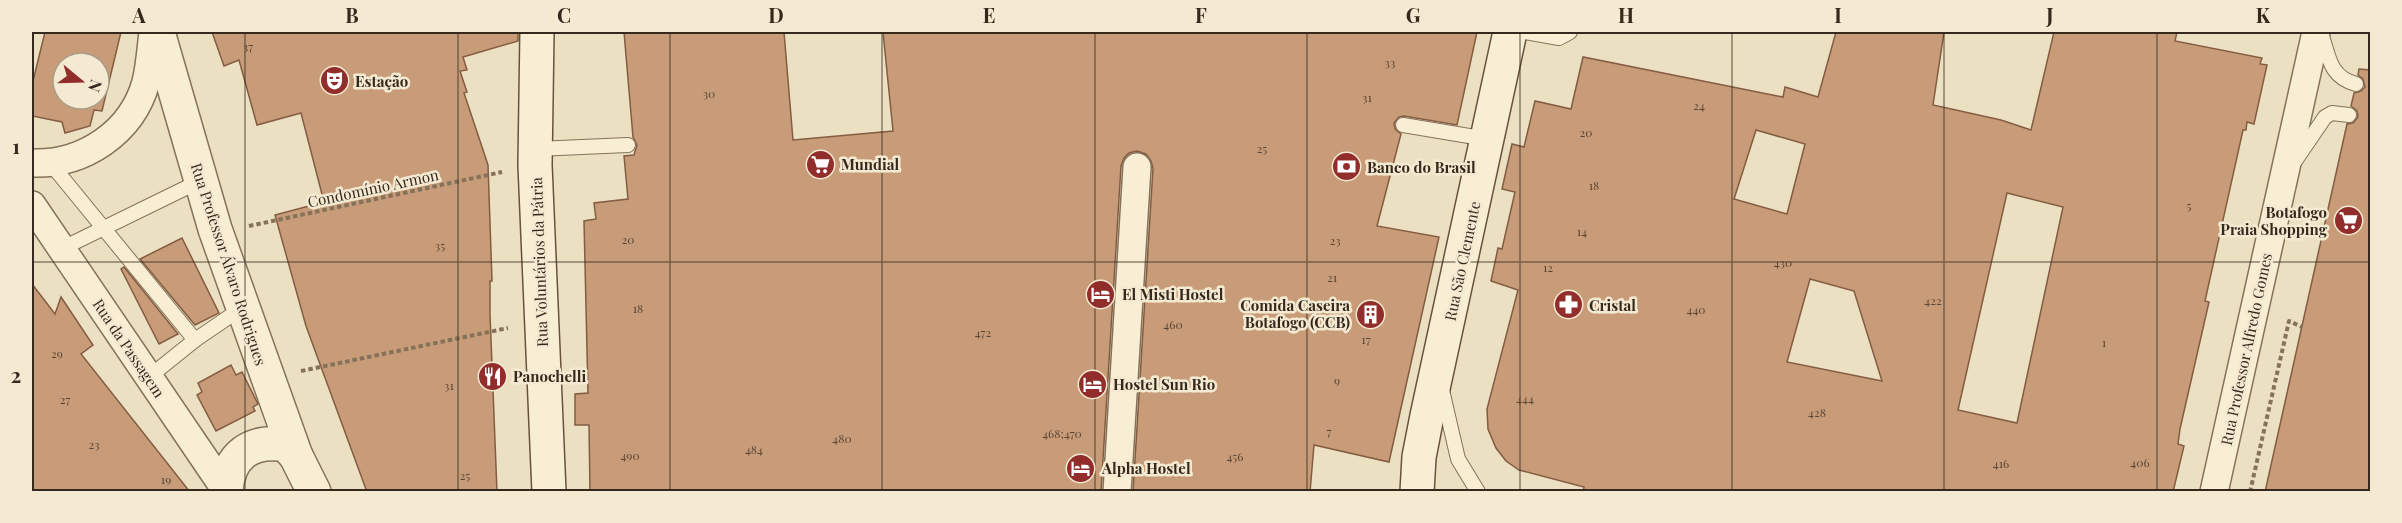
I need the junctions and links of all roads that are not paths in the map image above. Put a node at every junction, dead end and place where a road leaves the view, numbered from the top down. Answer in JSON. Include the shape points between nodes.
{"nodes":[{"id":1,"x":153,"y":32,"type":"edge"},
{"id":2,"x":158,"y":32,"type":"edge"},
{"id":3,"x":537,"y":32,"type":"edge"},
{"id":4,"x":1510,"y":32,"type":"edge"},
{"id":5,"x":1525,"y":32,"type":"edge"},
{"id":6,"x":1570,"y":32,"type":"edge"},
{"id":7,"x":2316,"y":32,"type":"edge"},
{"id":8,"x":2321,"y":32,"type":"edge"},
{"id":9,"x":2356,"y":84,"type":"dead end"},
{"id":10,"x":2349,"y":115,"type":"dead end"},
{"id":11,"x":1403,"y":125,"type":"dead end"},
{"id":12,"x":1487,"y":139,"type":"junction"},
{"id":13,"x":628,"y":145,"type":"dead end"},
{"id":14,"x":536,"y":157,"type":"junction"},
{"id":15,"x":41,"y":164,"type":"edge"},
{"id":16,"x":1137,"y":167,"type":"dead end"},
{"id":17,"x":200,"y":181,"type":"junction"},
{"id":18,"x":2283,"y":181,"type":"junction"},
{"id":19,"x":32,"y":205,"type":"edge"},
{"id":20,"x":104,"y":228,"type":"junction"},
{"id":21,"x":61,"y":249,"type":"junction"},
{"id":22,"x":242,"y":308,"type":"junction"},
{"id":23,"x":195,"y":340,"type":"junction"},
{"id":24,"x":1438,"y":374,"type":"junction"},
{"id":25,"x":149,"y":377,"type":"junction"},
{"id":26,"x":296,"y":456,"type":"junction"},
{"id":27,"x":227,"y":491,"type":"edge"},
{"id":28,"x":314,"y":492,"type":"edge"},
{"id":29,"x":549,"y":492,"type":"edge"},
{"id":30,"x":1117,"y":492,"type":"edge"},
{"id":31,"x":1417,"y":492,"type":"edge"},
{"id":32,"x":1479,"y":492,"type":"edge"},
{"id":33,"x":2214,"y":492,"type":"edge"}],
"edges":[{"from":1,"to":15,"type":"street","via":[[146,82],[126,120],[92,151],[71,160]]},
{"from":2,"to":17,"type":"main road","name":"Rua Professor Álvaro Rodrigues"},
{"from":3,"to":14,"type":"main road","name":"Rua Voluntários da Pátria"},
{"from":4,"to":12,"type":"main road","name":"Rua São Clemente"},
{"from":5,"to":6,"type":"lane","via":[[1559,38]]},
{"from":7,"to":18,"type":"street","name":"Rua Professor Alfredo Gomes"},
{"from":8,"to":9,"type":"lane","via":[[2337,75]]},
{"from":10,"to":18,"type":"lane","via":[[2332,113],[2319,123]]},
{"from":11,"to":12,"type":"lane"},
{"from":12,"to":24,"type":"main road","name":"Rua São Clemente"},
{"from":13,"to":14,"type":"lane"},
{"from":14,"to":29,"type":"main road","name":"Rua Voluntários da Pátria"},
{"from":15,"to":20,"type":"lane"},
{"from":16,"to":30,"type":"street"},
{"from":17,"to":20,"type":"lane"},
{"from":17,"to":22,"type":"main road","name":"Rua Professor Álvaro Rodrigues"},
{"from":18,"to":33,"type":"street","name":"Rua Professor Alfredo Gomes"},
{"from":19,"to":21,"type":"street","name":"Rua da Passagem"},
{"from":20,"to":21,"type":"lane"},
{"from":20,"to":23,"type":"lane"},
{"from":21,"to":25,"type":"street","name":"Rua da Passagem"},
{"from":22,"to":23,"type":"lane"},
{"from":22,"to":26,"type":"main road","name":"Rua Professor Álvaro Rodrigues"},
{"from":23,"to":25,"type":"lane"},
{"from":24,"to":31,"type":"main road","name":"Rua São Clemente","via":[[1419,457]]},
{"from":24,"to":32,"type":"lane","via":[[1458,459]]},
{"from":25,"to":27,"type":"street","name":"Rua da Passagem"},
{"from":26,"to":27,"type":"main road","via":[[286,445],[273,443],[250,448],[232,466]]},
{"from":26,"to":28,"type":"main road","name":"Rua Professor Álvaro Rodrigues"}]}
